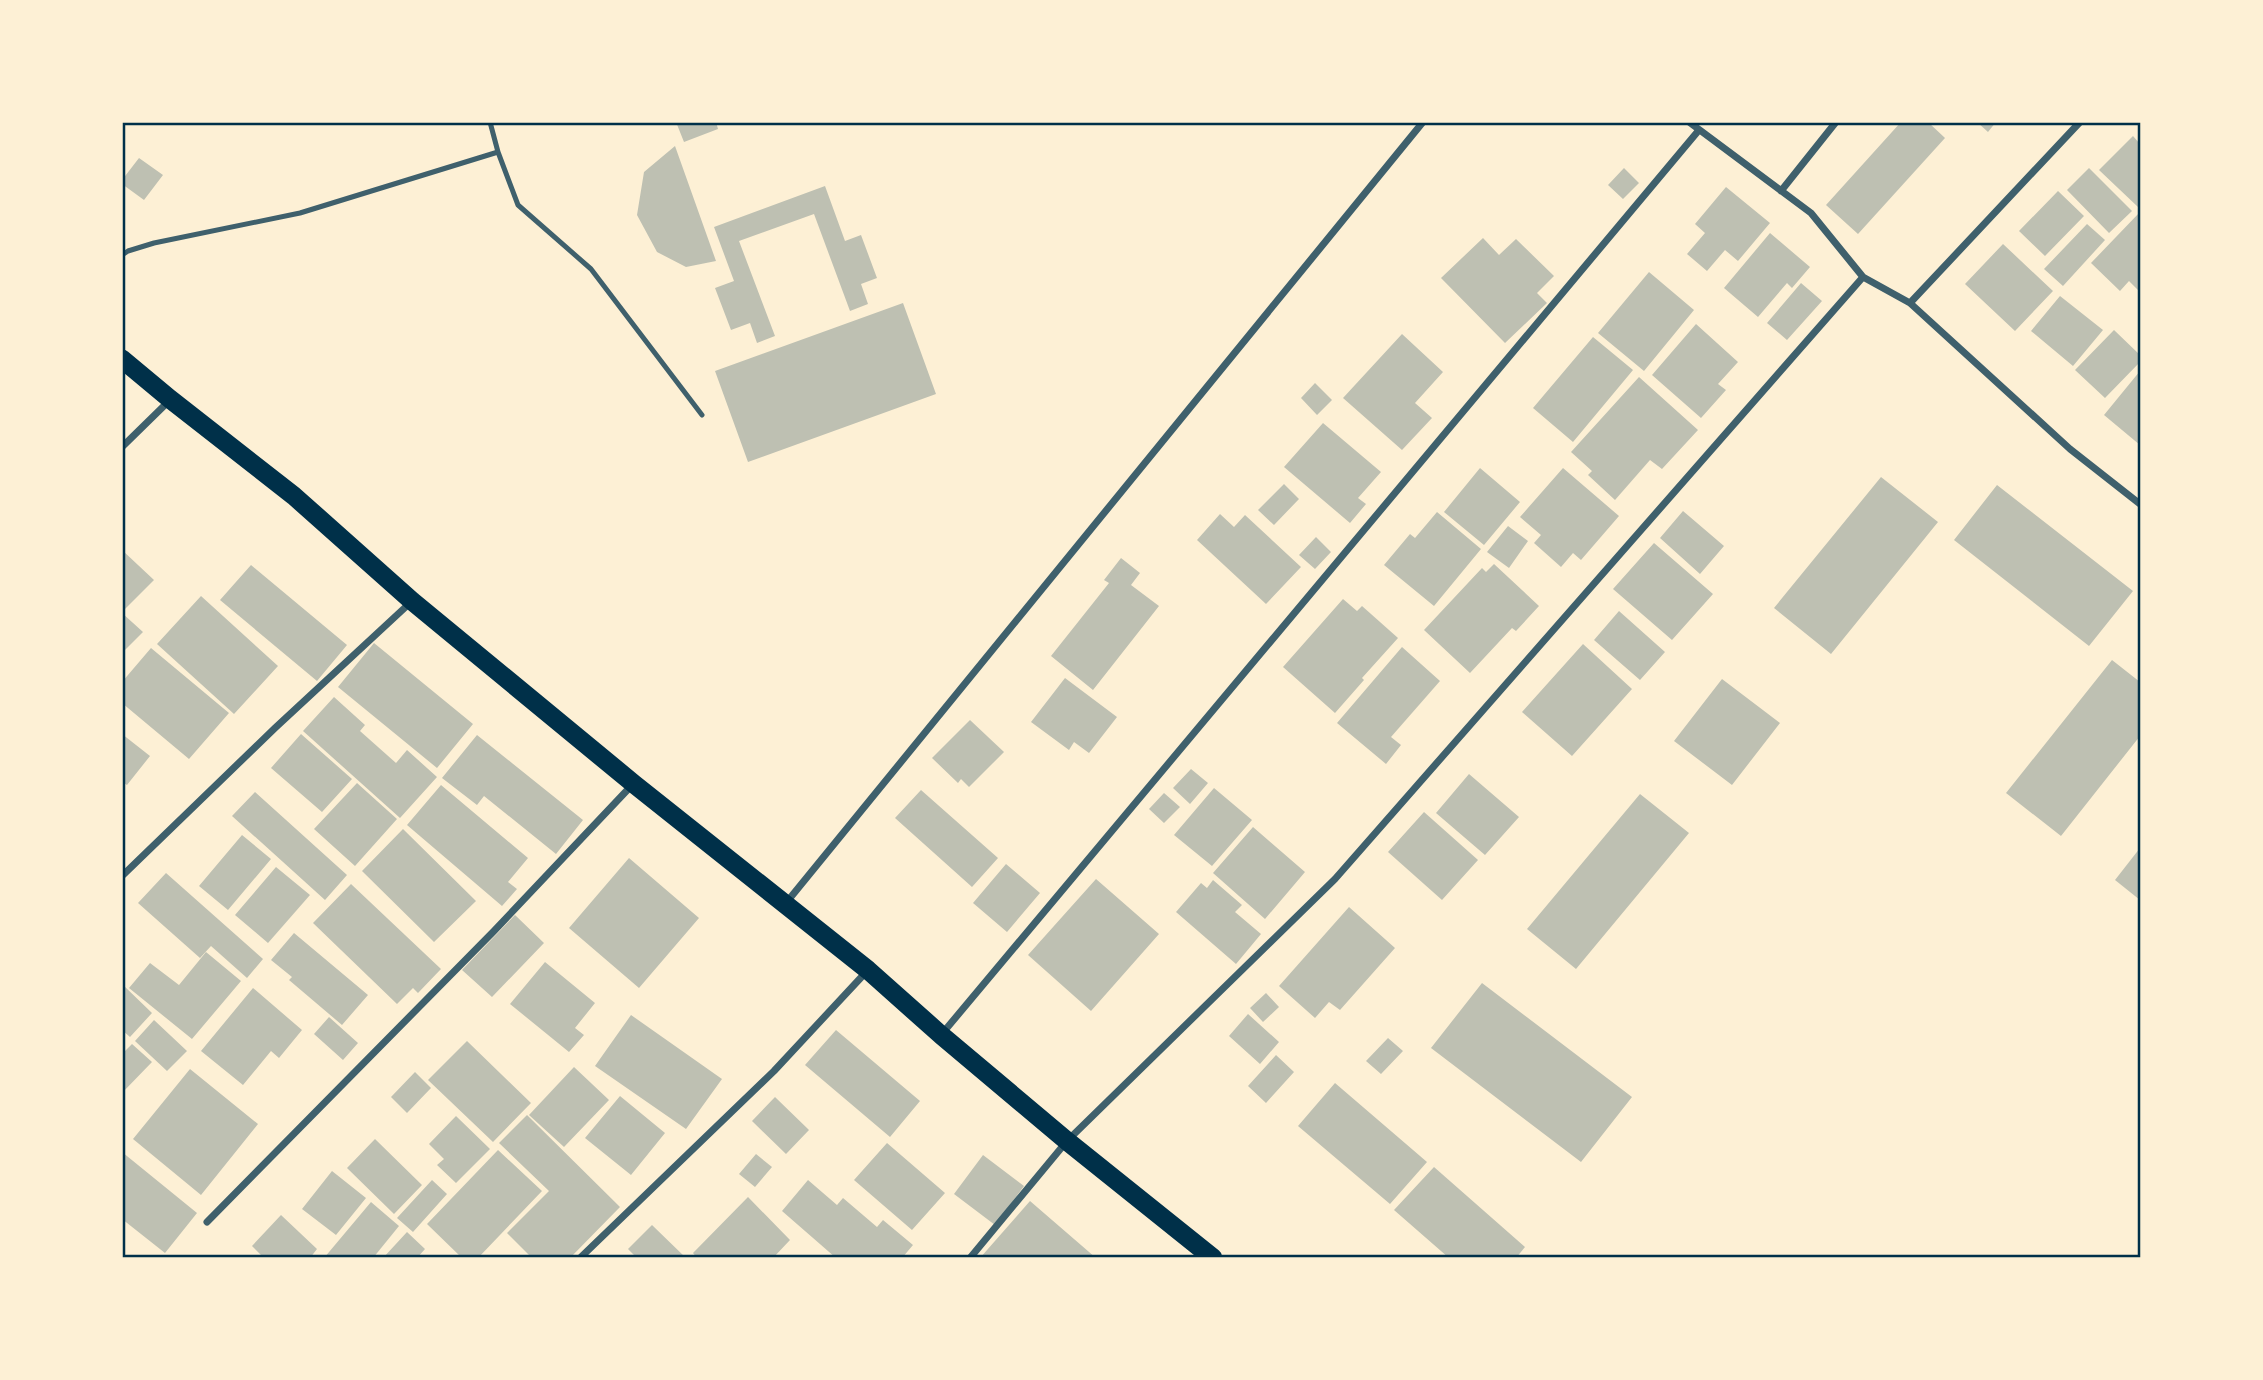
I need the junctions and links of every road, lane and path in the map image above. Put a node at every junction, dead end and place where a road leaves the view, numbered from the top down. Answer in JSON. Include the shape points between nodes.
{"nodes":[{"id":1,"x":490,"y":122,"type":"edge"},
{"id":2,"x":1423,"y":122,"type":"edge"},
{"id":3,"x":1689,"y":122,"type":"edge"},
{"id":4,"x":1836,"y":122,"type":"edge"},
{"id":5,"x":2080,"y":122,"type":"edge"},
{"id":6,"x":1699,"y":130,"type":"junction"},
{"id":7,"x":498,"y":152,"type":"junction"},
{"id":8,"x":1781,"y":191,"type":"junction"},
{"id":9,"x":122,"y":255,"type":"edge"},
{"id":10,"x":1863,"y":278,"type":"junction"},
{"id":11,"x":1910,"y":303,"type":"junction"},
{"id":12,"x":122,"y":359,"type":"edge"},
{"id":13,"x":170,"y":399,"type":"junction"},
{"id":14,"x":702,"y":415,"type":"dead end"},
{"id":15,"x":122,"y":447,"type":"edge"},
{"id":16,"x":2140,"y":503,"type":"edge"},
{"id":17,"x":412,"y":601,"type":"junction"},
{"id":18,"x":634,"y":784,"type":"junction"},
{"id":19,"x":122,"y":876,"type":"edge"},
{"id":20,"x":785,"y":904,"type":"junction"},
{"id":21,"x":868,"y":970,"type":"junction"},
{"id":22,"x":941,"y":1035,"type":"junction"},
{"id":23,"x":1067,"y":1141,"type":"junction"},
{"id":24,"x":207,"y":1222,"type":"dead end"},
{"id":25,"x":580,"y":1258,"type":"edge"},
{"id":26,"x":970,"y":1258,"type":"edge"},
{"id":27,"x":1213,"y":1258,"type":"edge"}],
"edges":[{"from":1,"to":7,"type":"lane"},
{"from":2,"to":20,"type":"street"},
{"from":3,"to":6,"type":"street"},
{"from":4,"to":8,"type":"street"},
{"from":5,"to":11,"type":"street"},
{"from":6,"to":8,"type":"street"},
{"from":6,"to":22,"type":"street"},
{"from":7,"to":9,"type":"lane","via":[[300,213],[154,243]]},
{"from":7,"to":14,"type":"lane","via":[[518,205],[591,269]]},
{"from":8,"to":10,"type":"street","via":[[1811,213]]},
{"from":10,"to":11,"type":"street"},
{"from":10,"to":23,"type":"street","via":[[1335,878]]},
{"from":11,"to":16,"type":"street","via":[[2070,449]]},
{"from":12,"to":13,"type":"highway"},
{"from":13,"to":15,"type":"street"},
{"from":13,"to":17,"type":"highway","via":[[294,496]]},
{"from":17,"to":18,"type":"highway"},
{"from":17,"to":19,"type":"street"},
{"from":18,"to":20,"type":"highway"},
{"from":18,"to":24,"type":"street"},
{"from":20,"to":21,"type":"highway"},
{"from":21,"to":22,"type":"highway"},
{"from":21,"to":25,"type":"street","via":[[774,1071]]},
{"from":22,"to":23,"type":"highway"},
{"from":23,"to":26,"type":"street"},
{"from":23,"to":27,"type":"highway"}]}
